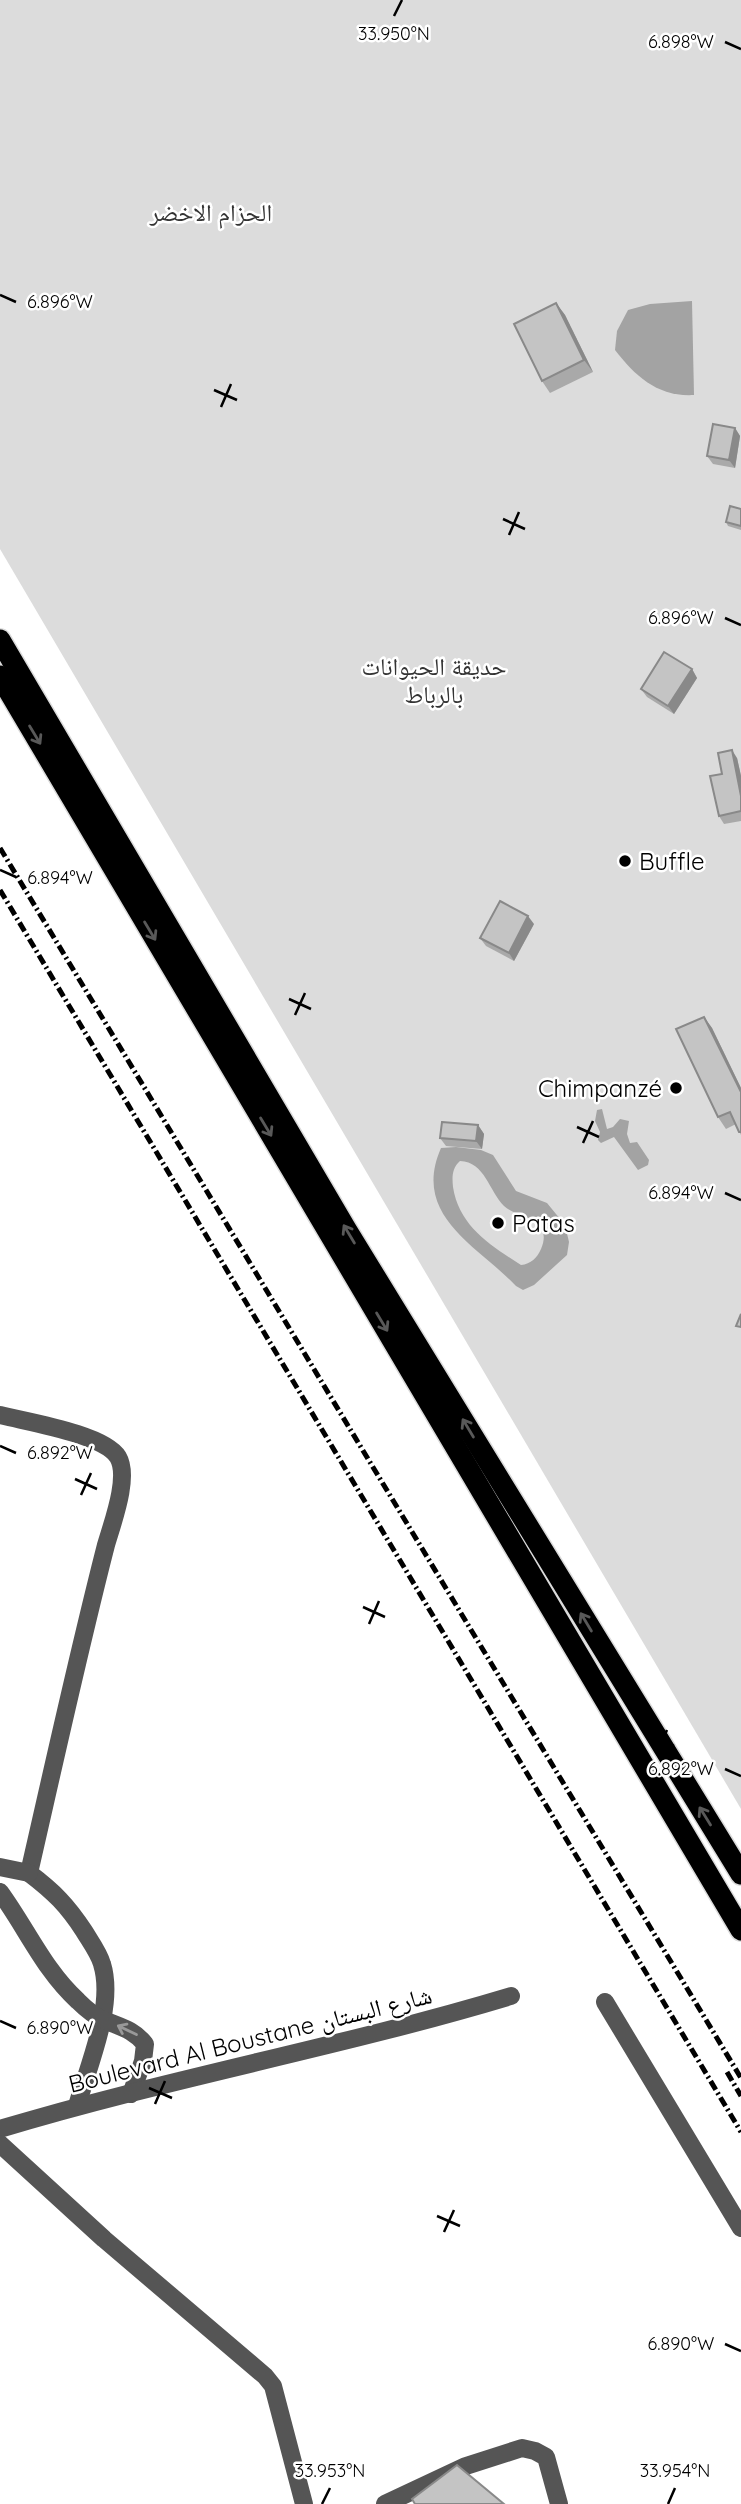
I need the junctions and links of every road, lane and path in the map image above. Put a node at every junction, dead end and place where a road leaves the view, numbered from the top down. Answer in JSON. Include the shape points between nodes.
{"nodes":[{"id":1,"x":0,"y":640,"type":"edge"},
{"id":2,"x":0,"y":676,"type":"edge"},
{"id":3,"x":0,"y":1415,"type":"edge"},
{"id":4,"x":0,"y":1867,"type":"edge"},
{"id":5,"x":29,"y":1873,"type":"junction"},
{"id":6,"x":741,"y":1874,"type":"edge"},
{"id":7,"x":0,"y":1892,"type":"edge"},
{"id":8,"x":741,"y":1930,"type":"edge"},
{"id":9,"x":511,"y":1996,"type":"dead end"},
{"id":10,"x":605,"y":2002,"type":"dead end"},
{"id":11,"x":102,"y":2020,"type":"junction"},
{"id":12,"x":131,"y":2094,"type":"junction"},
{"id":13,"x":77,"y":2106,"type":"junction"},
{"id":14,"x":0,"y":2129,"type":"edge"},
{"id":15,"x":0,"y":2144,"type":"edge"},
{"id":16,"x":741,"y":2228,"type":"edge"},
{"id":17,"x":304,"y":2504,"type":"edge"},
{"id":18,"x":385,"y":2504,"type":"edge"},
{"id":19,"x":559,"y":2504,"type":"edge"}],
"edges":[{"from":6,"to":1,"type":"highway","one_way":true,"via":[[339,1217]]},
{"from":2,"to":8,"type":"highway","one_way":true},
{"from":3,"to":5,"type":"street","via":[[93,1439],[110,1447],[122,1466],[120,1495]]},
{"from":4,"to":5,"type":"street"},
{"from":5,"to":11,"type":"street","via":[[73,1914],[97,1954],[106,1992]]},
{"from":7,"to":11,"type":"street","via":[[61,1985]]},
{"from":9,"to":12,"type":"street","name":"Boulevard Al Boustane شارع البستان"},
{"from":10,"to":16,"type":"street"},
{"from":12,"to":11,"type":"street","one_way":true,"via":[[145,2044],[127,2028]]},
{"from":11,"to":13,"type":"street"},
{"from":12,"to":13,"type":"street","name":"Boulevard Al Boustane شارع البستان"},
{"from":13,"to":14,"type":"street","name":"Boulevard Al Boustane شارع البستان"},
{"from":15,"to":17,"type":"street","via":[[265,2376],[273,2386]]},
{"from":18,"to":19,"type":"street","via":[[466,2466],[522,2448],[546,2457]]}]}
